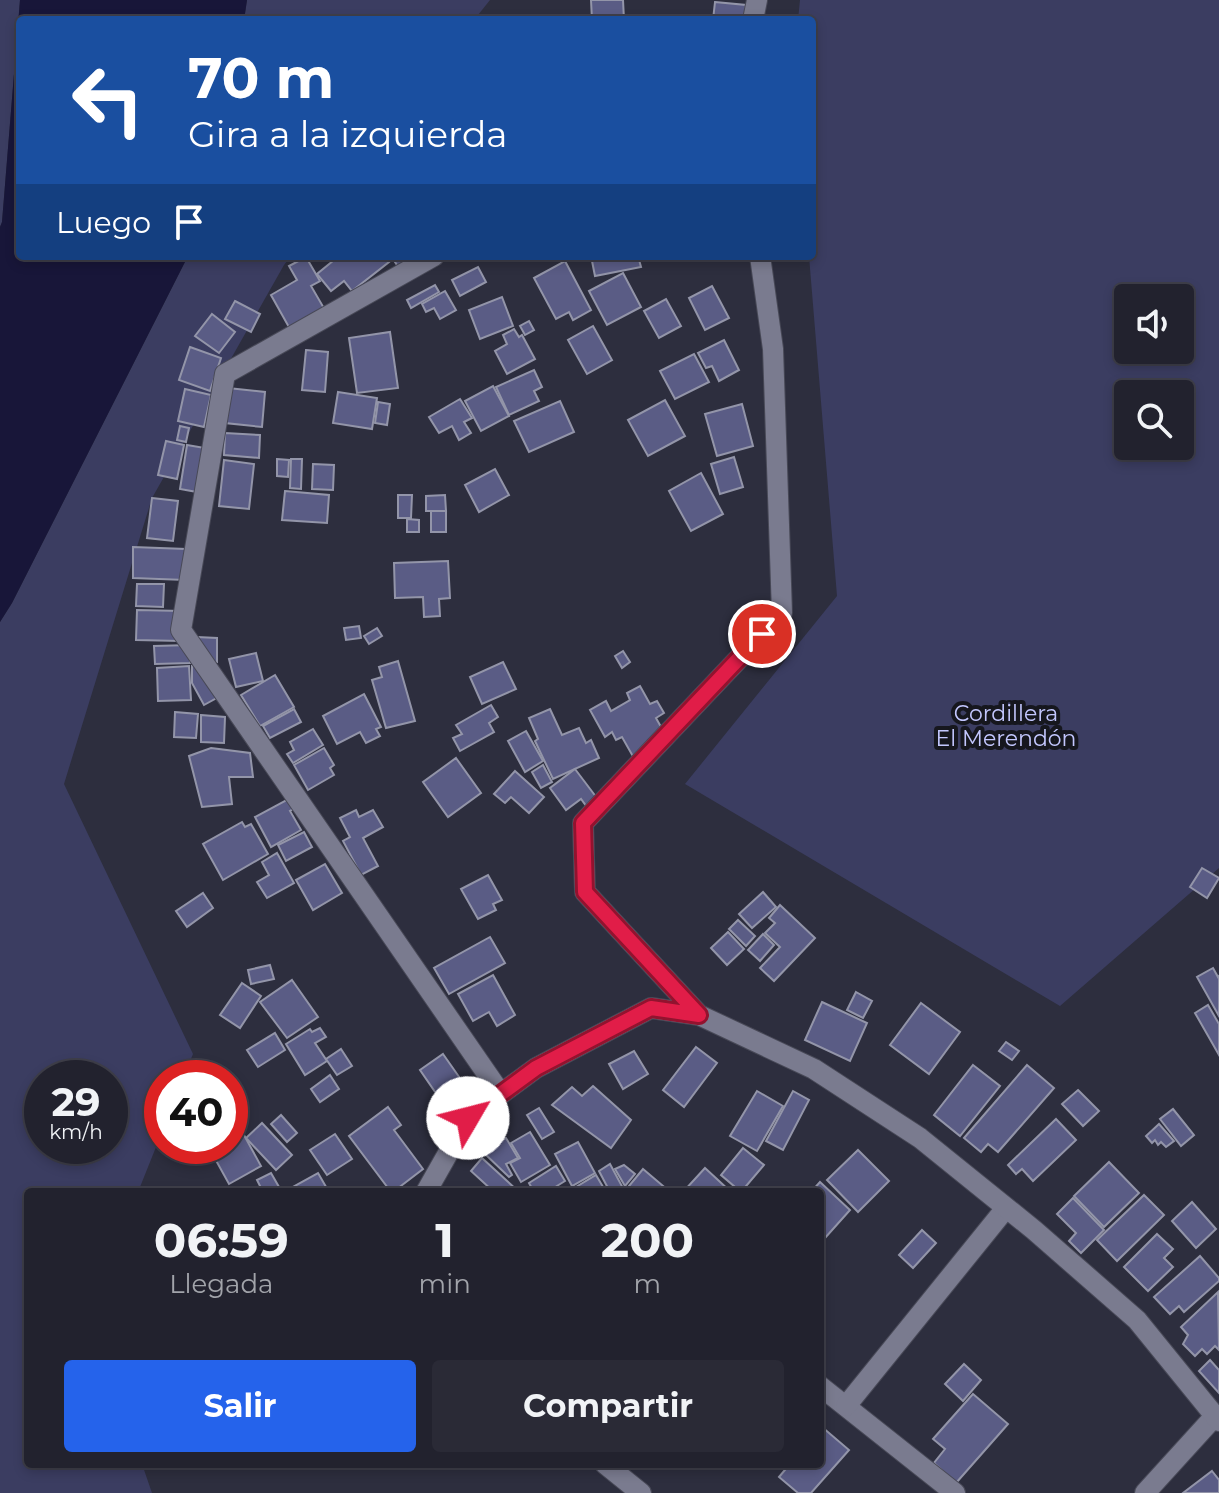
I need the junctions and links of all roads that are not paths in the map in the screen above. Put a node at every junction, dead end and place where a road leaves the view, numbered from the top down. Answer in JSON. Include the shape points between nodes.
{"nodes":[{"id":1,"x":427,"y":260,"type":"edge"},
{"id":2,"x":761,"y":260,"type":"edge"},
{"id":3,"x":699,"y":1015,"type":"junction"},
{"id":4,"x":501,"y":1094,"type":"junction"},
{"id":5,"x":428,"y":1188,"type":"edge"},
{"id":6,"x":1006,"y":1208,"type":"junction"},
{"id":7,"x":824,"y":1389,"type":"edge"},
{"id":8,"x":846,"y":1406,"type":"junction"},
{"id":9,"x":1217,"y":1418,"type":"edge"},
{"id":10,"x":610,"y":1468,"type":"edge"},
{"id":11,"x":641,"y":1493,"type":"edge"},
{"id":12,"x":955,"y":1493,"type":"edge"},
{"id":13,"x":1145,"y":1493,"type":"edge"}],
"edges":[{"from":1,"to":4,"type":"street","via":[[225,374],[181,630]]},
{"from":2,"to":3,"type":"street","via":[[773,349],[782,613],[583,823],[585,892]]},
{"from":3,"to":4,"type":"street","via":[[651,1008],[536,1068]]},
{"from":3,"to":6,"type":"street","via":[[814,1069],[920,1138]]},
{"from":4,"to":5,"type":"street","via":[[468,1118]]},
{"from":6,"to":8,"type":"street"},
{"from":6,"to":9,"type":"street","via":[[1137,1320]]},
{"from":7,"to":8,"type":"street"},
{"from":8,"to":12,"type":"street"},
{"from":9,"to":13,"type":"street"},
{"from":10,"to":11,"type":"street"}]}
